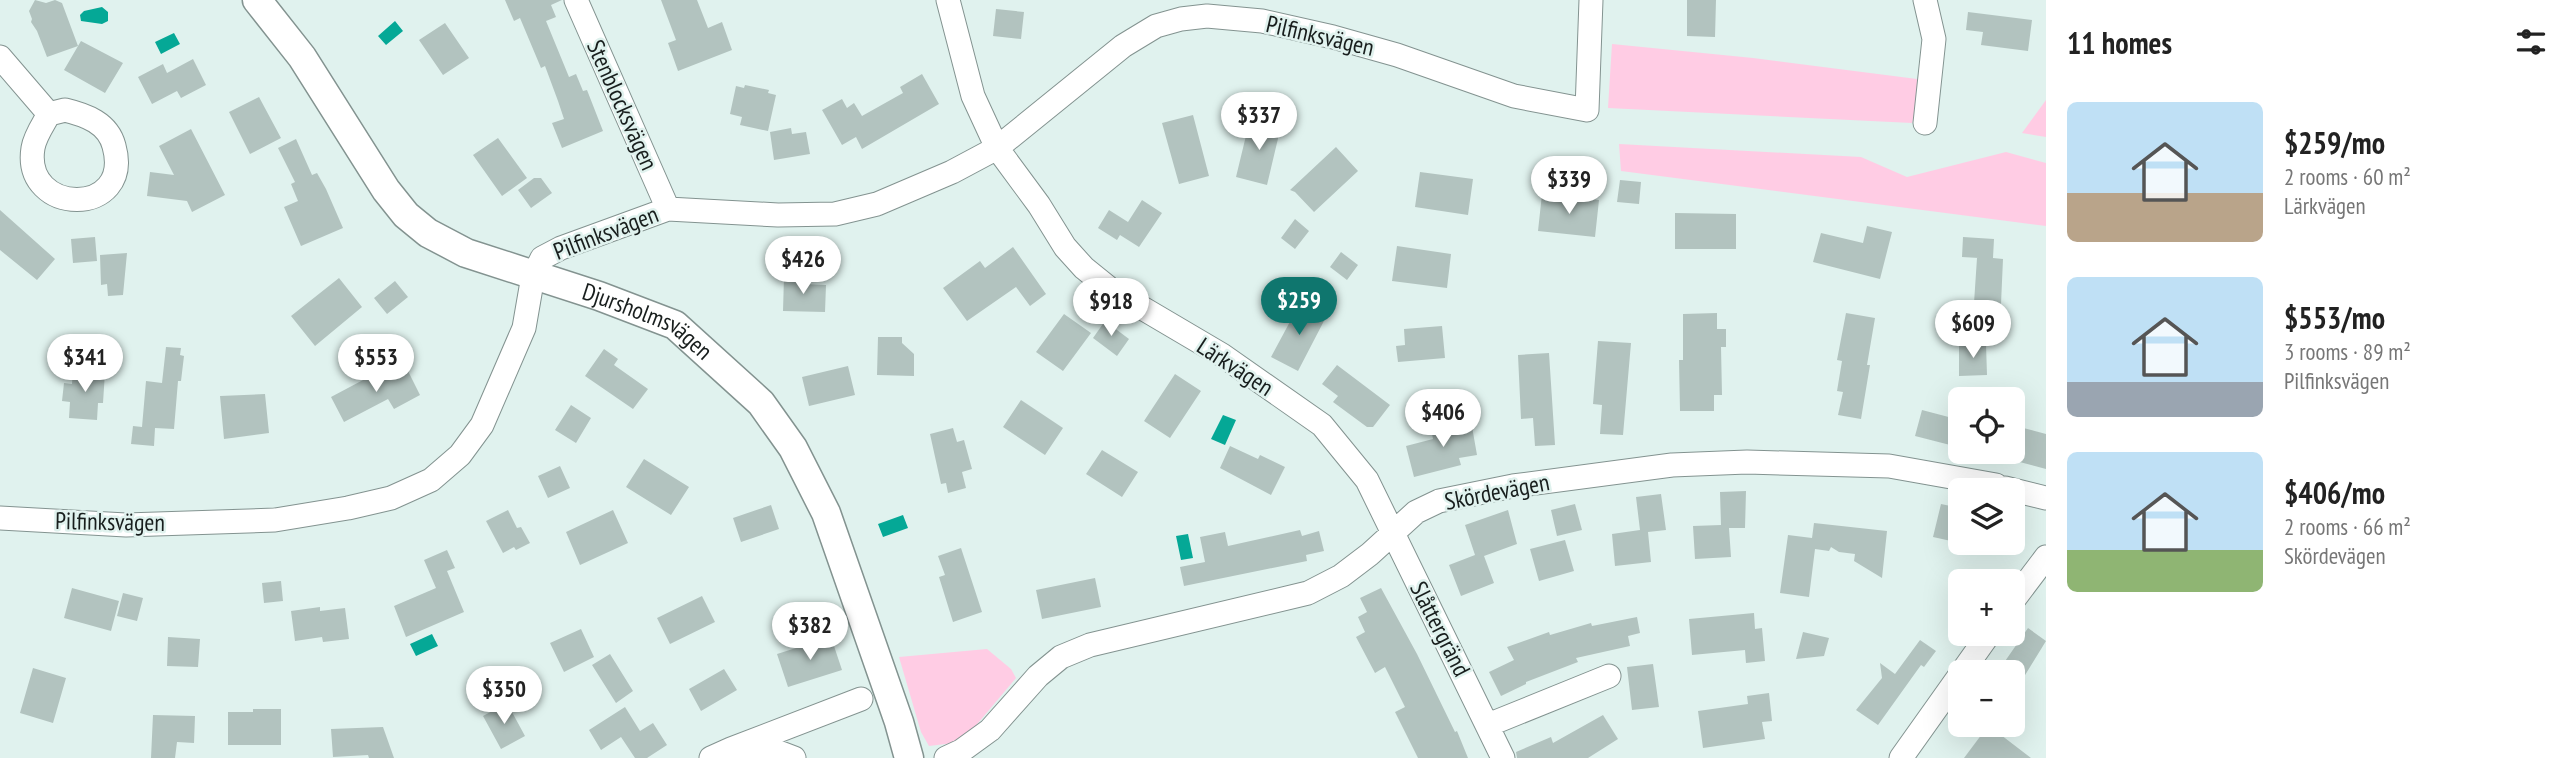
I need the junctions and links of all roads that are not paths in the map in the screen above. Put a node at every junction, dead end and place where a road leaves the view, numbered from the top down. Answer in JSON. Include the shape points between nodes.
{"nodes":[{"id":1,"x":257,"y":0,"type":"edge"},
{"id":2,"x":576,"y":0,"type":"edge"},
{"id":3,"x":948,"y":0,"type":"edge"},
{"id":4,"x":1591,"y":0,"type":"edge"},
{"id":5,"x":1925,"y":0,"type":"edge"},
{"id":6,"x":0,"y":57,"type":"edge"},
{"id":7,"x":49,"y":114,"type":"dead end"},
{"id":8,"x":1925,"y":123,"type":"dead end"},
{"id":9,"x":997,"y":148,"type":"junction"},
{"id":10,"x":668,"y":209,"type":"junction"},
{"id":11,"x":533,"y":276,"type":"junction"},
{"id":12,"x":2046,"y":499,"type":"edge"},
{"id":13,"x":0,"y":518,"type":"edge"},
{"id":14,"x":1392,"y":533,"type":"junction"},
{"id":15,"x":2046,"y":557,"type":"edge"},
{"id":16,"x":2025,"y":585,"type":"edge"},
{"id":17,"x":1609,"y":676,"type":"dead end"},
{"id":18,"x":1948,"y":691,"type":"edge"},
{"id":19,"x":861,"y":699,"type":"dead end"},
{"id":20,"x":1488,"y":725,"type":"junction"},
{"id":21,"x":721,"y":753,"type":"edge"},
{"id":22,"x":794,"y":758,"type":"edge"},
{"id":23,"x":909,"y":758,"type":"edge"},
{"id":24,"x":946,"y":758,"type":"edge"},
{"id":25,"x":1503,"y":758,"type":"edge"},
{"id":26,"x":1901,"y":758,"type":"edge"}],
"edges":[{"from":1,"to":11,"type":"street","name":"Djursholmsvägen","via":[[302,57],[406,215],[466,253]]},
{"from":2,"to":10,"type":"street","name":"Stenblocksvägen"},
{"from":3,"to":9,"type":"street","name":"Lärkvägen","via":[[973,96]]},
{"from":4,"to":9,"type":"street","name":"Pilfinksvägen","via":[[1587,110],[1514,96],[1334,37],[1262,21],[1207,16],[1156,26]]},
{"from":5,"to":8,"type":"street","via":[[1934,40]]},
{"from":6,"to":7,"type":"street"},
{"from":9,"to":10,"type":"street","name":"Pilfinksvägen","via":[[912,190],[835,214]]},
{"from":9,"to":14,"type":"street","name":"Lärkvägen","via":[[1084,268],[1322,425],[1367,480]]},
{"from":10,"to":11,"type":"street","name":"Pilfinksvägen","via":[[561,248],[541,258]]},
{"from":11,"to":13,"type":"street","name":"Pilfinksvägen","via":[[524,328],[482,425],[460,456],[431,480],[401,494],[275,520],[126,525]]},
{"from":11,"to":23,"type":"street","name":"Djursholmsvägen","via":[[675,325],[761,403],[793,448],[826,513]]},
{"from":12,"to":14,"type":"street","name":"Skördevägen","via":[[1889,466],[1747,462],[1672,466],[1513,486],[1440,501],[1416,512]]},
{"from":14,"to":20,"type":"street","name":"Slåttergränd"},
{"from":14,"to":24,"type":"street","name":"Skördevägen","via":[[1341,576],[1308,593],[1090,645],[1061,657],[990,730]]},
{"from":15,"to":16,"type":"street"},
{"from":17,"to":20,"type":"street"},
{"from":18,"to":26,"type":"street"},
{"from":19,"to":21,"type":"street"},
{"from":20,"to":25,"type":"street","name":"Slåttergränd"},
{"from":21,"to":22,"type":"street","via":[[774,750]]}]}
